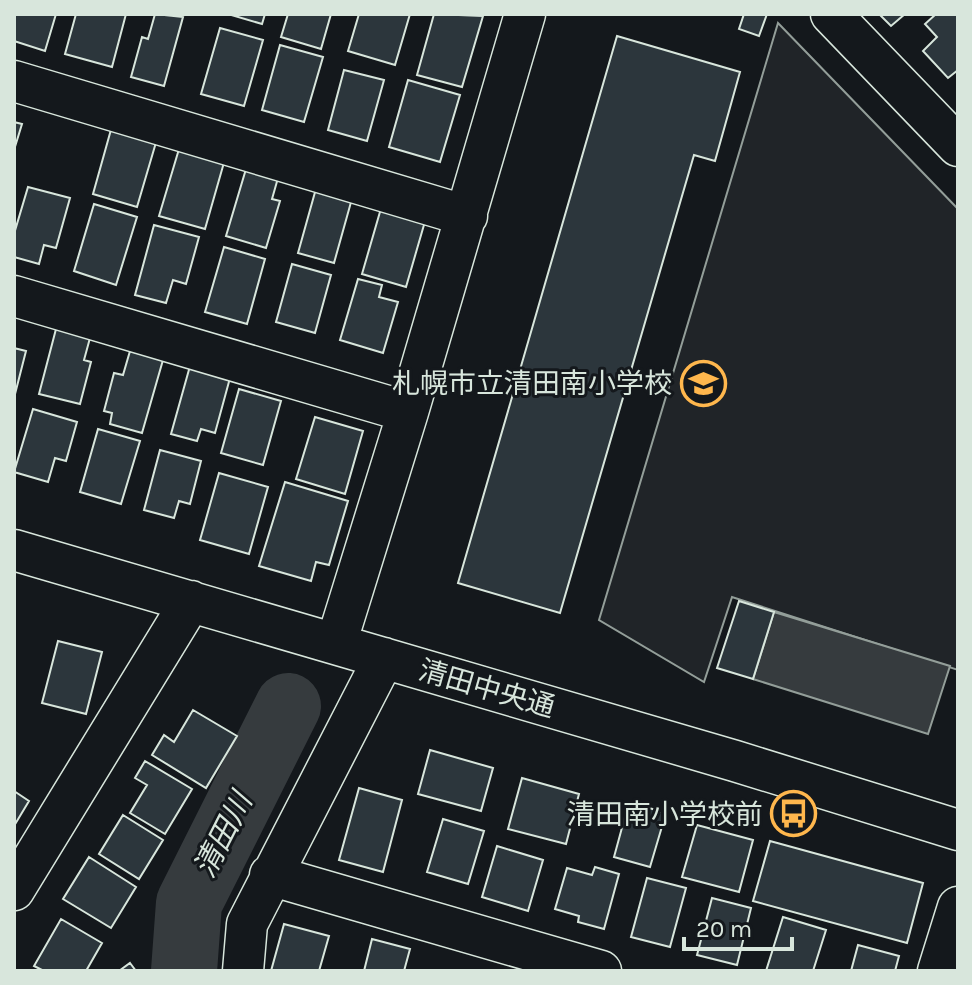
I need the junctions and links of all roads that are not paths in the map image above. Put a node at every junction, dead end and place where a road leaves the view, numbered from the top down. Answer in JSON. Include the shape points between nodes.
{"nodes":[{"id":1,"x":831,"y":14,"type":"edge"},
{"id":2,"x":523,"y":15,"type":"edge"},
{"id":3,"x":14,"y":81,"type":"edge"},
{"id":4,"x":958,"y":146,"type":"edge"},
{"id":5,"x":467,"y":216,"type":"junction"},
{"id":6,"x":14,"y":296,"type":"edge"},
{"id":7,"x":408,"y":412,"type":"junction"},
{"id":8,"x":14,"y":550,"type":"edge"},
{"id":9,"x":191,"y":601,"type":"junction"},
{"id":10,"x":336,"y":644,"type":"junction"},
{"id":11,"x":384,"y":658,"type":"junction"},
{"id":12,"x":958,"y":830,"type":"edge"},
{"id":13,"x":270,"y":875,"type":"junction"},
{"id":14,"x":14,"y":890,"type":"edge"},
{"id":15,"x":958,"y":907,"type":"edge"},
{"id":16,"x":243,"y":971,"type":"edge"},
{"id":17,"x":601,"y":971,"type":"edge"},
{"id":18,"x":938,"y":971,"type":"edge"}],
"edges":[{"from":1,"to":4,"type":"street"},
{"from":2,"to":5,"type":"street"},
{"from":3,"to":5,"type":"street"},
{"from":5,"to":7,"type":"street"},
{"from":6,"to":7,"type":"street"},
{"from":7,"to":10,"type":"street"},
{"from":8,"to":9,"type":"street","name":"清田中央通"},
{"from":9,"to":10,"type":"street","name":"清田中央通"},
{"from":9,"to":14,"type":"street"},
{"from":10,"to":11,"type":"street","name":"清田中央通"},
{"from":11,"to":12,"type":"street","name":"清田中央通"},
{"from":11,"to":13,"type":"street"},
{"from":13,"to":16,"type":"street","via":[[247,924]]},
{"from":13,"to":17,"type":"street"},
{"from":15,"to":18,"type":"street"}]}
